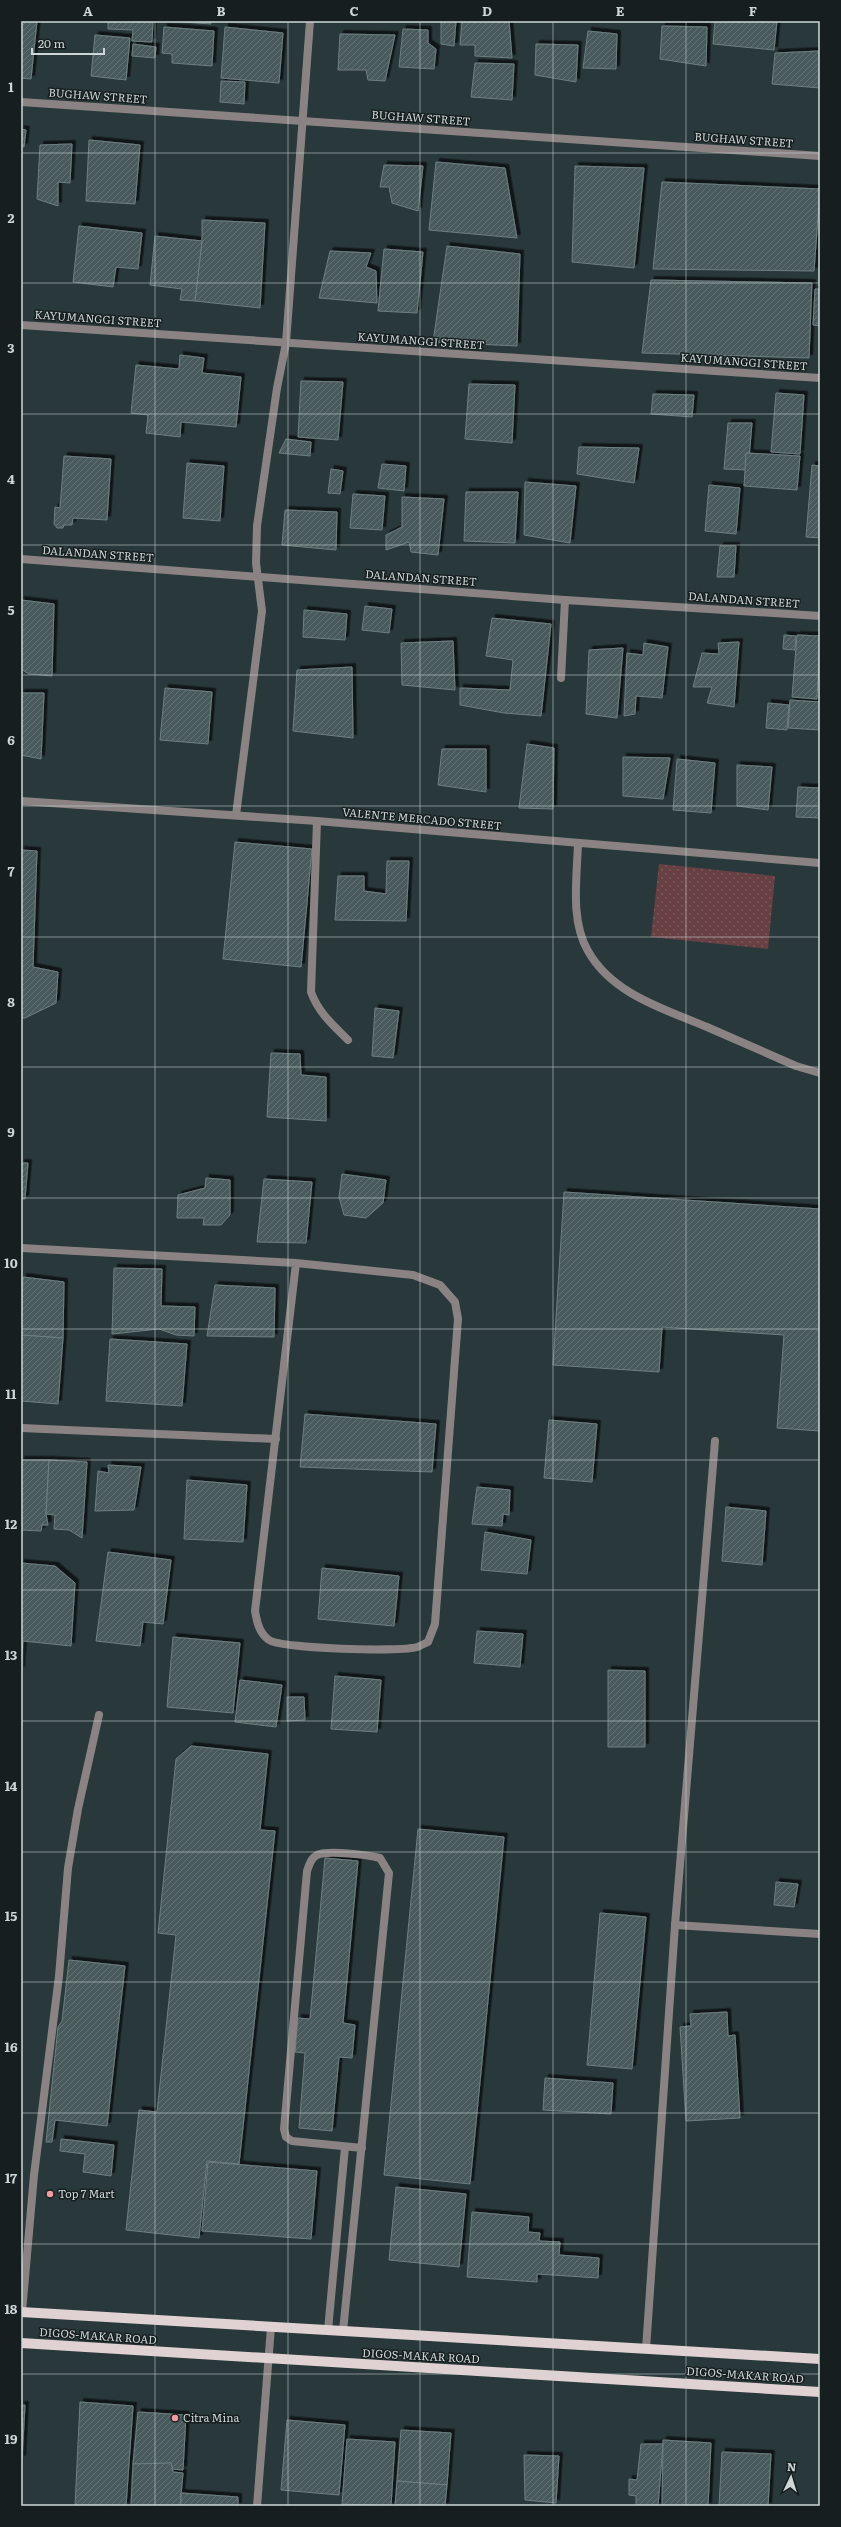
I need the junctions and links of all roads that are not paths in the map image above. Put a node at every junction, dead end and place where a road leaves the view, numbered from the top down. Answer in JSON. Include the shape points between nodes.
{"nodes":[{"id":1,"x":310,"y":21,"type":"edge"},
{"id":2,"x":21,"y":102,"type":"edge"},
{"id":3,"x":303,"y":122,"type":"junction"},
{"id":4,"x":820,"y":156,"type":"edge"},
{"id":5,"x":21,"y":325,"type":"edge"},
{"id":6,"x":286,"y":343,"type":"junction"},
{"id":7,"x":820,"y":378,"type":"edge"},
{"id":8,"x":21,"y":559,"type":"edge"},
{"id":9,"x":257,"y":577,"type":"junction"},
{"id":10,"x":565,"y":600,"type":"junction"},
{"id":11,"x":820,"y":616,"type":"edge"},
{"id":12,"x":561,"y":678,"type":"dead end"},
{"id":13,"x":21,"y":801,"type":"edge"},
{"id":14,"x":236,"y":815,"type":"junction"},
{"id":15,"x":317,"y":821,"type":"junction"},
{"id":16,"x":578,"y":843,"type":"junction"},
{"id":17,"x":820,"y":863,"type":"edge"},
{"id":18,"x":348,"y":1040,"type":"dead end"},
{"id":19,"x":820,"y":1073,"type":"edge"},
{"id":20,"x":21,"y":1248,"type":"edge"},
{"id":21,"x":296,"y":1263,"type":"junction"},
{"id":22,"x":21,"y":1428,"type":"edge"},
{"id":23,"x":276,"y":1439,"type":"junction"},
{"id":24,"x":715,"y":1441,"type":"dead end"},
{"id":25,"x":99,"y":1715,"type":"dead end"},
{"id":26,"x":675,"y":1925,"type":"junction"},
{"id":27,"x":820,"y":1934,"type":"edge"},
{"id":28,"x":345,"y":2147,"type":"junction"},
{"id":29,"x":362,"y":2148,"type":"junction"},
{"id":30,"x":21,"y":2312,"type":"edge"},
{"id":31,"x":271,"y":2327,"type":"junction"},
{"id":32,"x":328,"y":2330,"type":"junction"},
{"id":33,"x":343,"y":2331,"type":"junction"},
{"id":34,"x":21,"y":2343,"type":"edge"},
{"id":35,"x":646,"y":2349,"type":"junction"},
{"id":36,"x":269,"y":2358,"type":"junction"},
{"id":37,"x":820,"y":2359,"type":"edge"},
{"id":38,"x":820,"y":2392,"type":"edge"},
{"id":39,"x":257,"y":2506,"type":"edge"}],
"edges":[{"from":1,"to":3,"type":"street"},
{"from":2,"to":3,"type":"street","name":"BUGHAW STREET"},
{"from":3,"to":4,"type":"street","name":"BUGHAW STREET"},
{"from":3,"to":6,"type":"street"},
{"from":5,"to":6,"type":"street","name":"KAYUMANGGI STREET"},
{"from":6,"to":7,"type":"street","name":"KAYUMANGGI STREET"},
{"from":6,"to":9,"type":"street","via":[[257,526]]},
{"from":8,"to":9,"type":"street","name":"DALANDAN STREET"},
{"from":9,"to":10,"type":"street","name":"DALANDAN STREET"},
{"from":9,"to":14,"type":"street","via":[[262,611]]},
{"from":10,"to":11,"type":"street","name":"DALANDAN STREET"},
{"from":10,"to":12,"type":"street"},
{"from":13,"to":14,"type":"street","name":"VALENTE MERCADO STREET"},
{"from":14,"to":15,"type":"street","name":"VALENTE MERCADO STREET"},
{"from":15,"to":16,"type":"street","name":"VALENTE MERCADO STREET"},
{"from":15,"to":18,"type":"street","via":[[311,992],[314,1002],[326,1019]]},
{"from":16,"to":17,"type":"street","name":"VALENTE MERCADO STREET"},
{"from":16,"to":19,"type":"street","via":[[576,899],[580,926],[588,951],[607,976],[633,995],[796,1066]]},
{"from":20,"to":21,"type":"street"},
{"from":21,"to":23,"type":"street"},
{"from":21,"to":23,"type":"street","via":[[413,1275],[440,1285],[455,1302],[458,1319],[435,1624],[428,1642],[396,1650],[290,1646],[270,1640],[259,1629],[255,1610]]},
{"from":22,"to":23,"type":"street"},
{"from":24,"to":26,"type":"street"},
{"from":25,"to":30,"type":"street","via":[[68,1868],[59,1976],[34,2175]]},
{"from":26,"to":27,"type":"street"},
{"from":26,"to":35,"type":"street"},
{"from":28,"to":29,"type":"street"},
{"from":28,"to":29,"type":"street","via":[[292,2142],[286,2137],[284,2129],[307,1871],[310,1861],[316,1855],[326,1853],[380,1858],[389,1873]]},
{"from":28,"to":32,"type":"street"},
{"from":29,"to":33,"type":"street"},
{"from":30,"to":31,"type":"main road","name":"DIGOS-MAKAR ROAD"},
{"from":31,"to":32,"type":"main road","name":"DIGOS-MAKAR ROAD"},
{"from":31,"to":36,"type":"street"},
{"from":32,"to":33,"type":"main road","name":"DIGOS-MAKAR ROAD"},
{"from":33,"to":35,"type":"main road","name":"DIGOS-MAKAR ROAD"},
{"from":34,"to":36,"type":"main road","name":"DIGOS-MAKAR ROAD"},
{"from":35,"to":37,"type":"main road","name":"DIGOS-MAKAR ROAD"},
{"from":36,"to":38,"type":"main road","name":"DIGOS-MAKAR ROAD"},
{"from":36,"to":39,"type":"street"}]}
